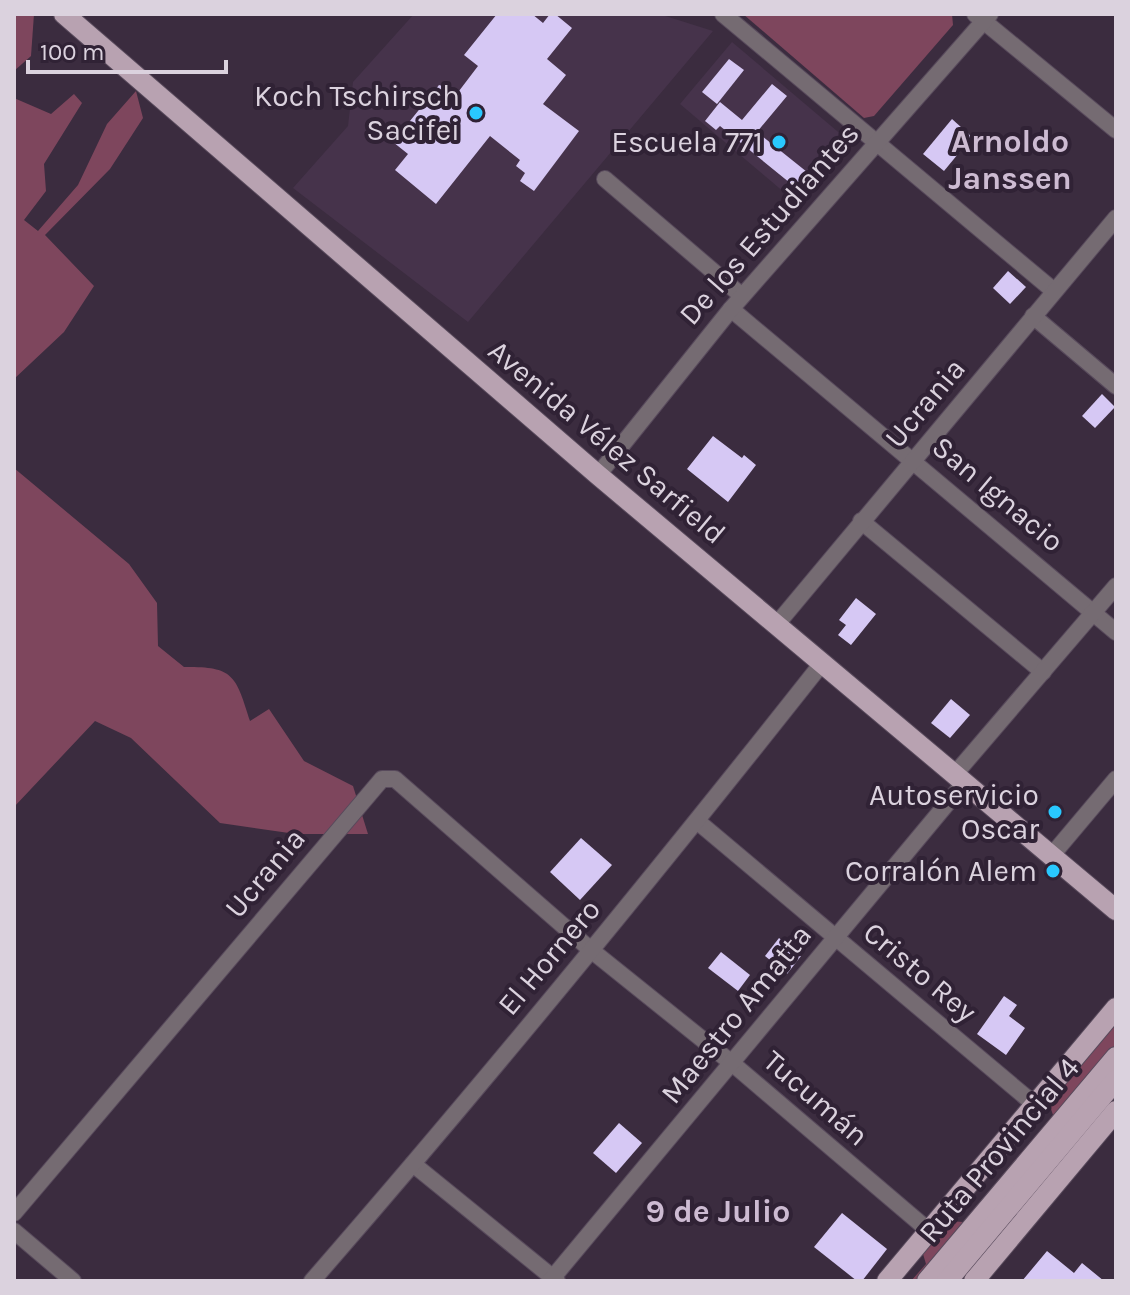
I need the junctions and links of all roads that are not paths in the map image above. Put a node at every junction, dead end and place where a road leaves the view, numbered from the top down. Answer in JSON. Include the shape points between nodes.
{"nodes":[{"id":1,"x":64,"y":14,"type":"edge"},
{"id":2,"x":723,"y":14,"type":"edge"},
{"id":3,"x":983,"y":17,"type":"edge"},
{"id":4,"x":1116,"y":130,"type":"edge"},
{"id":5,"x":875,"y":142,"type":"junction"},
{"id":6,"x":605,"y":179,"type":"dead end"},
{"id":7,"x":1116,"y":218,"type":"edge"},
{"id":8,"x":1054,"y":291,"type":"junction"},
{"id":9,"x":737,"y":302,"type":"junction"},
{"id":10,"x":1033,"y":316,"type":"junction"},
{"id":11,"x":1116,"y":386,"type":"edge"},
{"id":12,"x":914,"y":460,"type":"junction"},
{"id":13,"x":598,"y":475,"type":"junction"},
{"id":14,"x":861,"y":521,"type":"junction"},
{"id":15,"x":1116,"y":586,"type":"edge"},
{"id":16,"x":1093,"y":611,"type":"junction"},
{"id":17,"x":777,"y":624,"type":"junction"},
{"id":18,"x":1116,"y":632,"type":"edge"},
{"id":19,"x":823,"y":662,"type":"junction"},
{"id":20,"x":1043,"y":672,"type":"junction"},
{"id":21,"x":960,"y":778,"type":"junction"},
{"id":22,"x":1116,"y":779,"type":"edge"},
{"id":23,"x":697,"y":821,"type":"junction"},
{"id":24,"x":1052,"y":855,"type":"junction"},
{"id":25,"x":1116,"y":910,"type":"edge"},
{"id":26,"x":834,"y":937,"type":"junction"},
{"id":27,"x":591,"y":950,"type":"junction"},
{"id":28,"x":1116,"y":1008,"type":"edge"},
{"id":29,"x":1116,"y":1057,"type":"edge"},
{"id":30,"x":733,"y":1064,"type":"junction"},
{"id":31,"x":1116,"y":1080,"type":"edge"},
{"id":32,"x":1116,"y":1103,"type":"edge"},
{"id":33,"x":1034,"y":1104,"type":"junction"},
{"id":34,"x":1116,"y":1111,"type":"edge"},
{"id":35,"x":1083,"y":1118,"type":"junction"},
{"id":36,"x":413,"y":1164,"type":"junction"},
{"id":37,"x":14,"y":1213,"type":"edge"},
{"id":38,"x":928,"y":1230,"type":"junction"},
{"id":39,"x":14,"y":1231,"type":"edge"},
{"id":40,"x":554,"y":1280,"type":"edge"},
{"id":41,"x":978,"y":1280,"type":"edge"},
{"id":42,"x":73,"y":1281,"type":"edge"},
{"id":43,"x":312,"y":1281,"type":"edge"},
{"id":44,"x":887,"y":1281,"type":"edge"},
{"id":45,"x":927,"y":1281,"type":"edge"},
{"id":46,"x":947,"y":1281,"type":"edge"}],
"edges":[{"from":1,"to":13,"type":"main road","name":"Avenida Vélez Sarfield"},
{"from":2,"to":5,"type":"street"},
{"from":3,"to":4,"type":"street"},
{"from":3,"to":5,"type":"street","name":"De los Estudiantes"},
{"from":5,"to":8,"type":"street"},
{"from":5,"to":9,"type":"street","name":"De los Estudiantes"},
{"from":6,"to":9,"type":"street","name":"San Ignacio"},
{"from":7,"to":8,"type":"street","name":"Ucrania"},
{"from":8,"to":10,"type":"street","name":"Ucrania"},
{"from":9,"to":12,"type":"street","name":"San Ignacio"},
{"from":9,"to":13,"type":"street","name":"De los Estudiantes"},
{"from":10,"to":11,"type":"street"},
{"from":10,"to":12,"type":"street","name":"Ucrania"},
{"from":12,"to":14,"type":"street","name":"Ucrania"},
{"from":12,"to":16,"type":"street","name":"San Ignacio"},
{"from":13,"to":17,"type":"main road","name":"Avenida Vélez Sarfield"},
{"from":14,"to":17,"type":"street","name":"Ucrania"},
{"from":14,"to":20,"type":"street"},
{"from":15,"to":16,"type":"street"},
{"from":16,"to":18,"type":"street","name":"San Ignacio"},
{"from":16,"to":20,"type":"street"},
{"from":17,"to":19,"type":"main road","name":"Avenida Vélez Sarfield"},
{"from":19,"to":21,"type":"main road","name":"Avenida Vélez Sarfield"},
{"from":19,"to":23,"type":"street","name":"El Hornero"},
{"from":20,"to":21,"type":"street"},
{"from":21,"to":24,"type":"main road","name":"Avenida Vélez Sarfield"},
{"from":21,"to":26,"type":"street","name":"Maestro Amatta"},
{"from":22,"to":24,"type":"street"},
{"from":23,"to":26,"type":"street","name":"Cristo Rey"},
{"from":23,"to":27,"type":"street","name":"El Hornero"},
{"from":24,"to":25,"type":"main road","name":"Avenida Vélez Sarfield"},
{"from":26,"to":30,"type":"street","name":"Maestro Amatta"},
{"from":26,"to":33,"type":"street","name":"Cristo Rey"},
{"from":27,"to":30,"type":"street","name":"Tucumán"},
{"from":27,"to":36,"type":"street","name":"El Hornero"},
{"from":27,"to":37,"type":"street","name":"Ucrania","via":[[395,779],[382,779]]},
{"from":28,"to":33,"type":"main road"},
{"from":29,"to":45,"type":"main road","name":"Ruta Provincial 4"},
{"from":30,"to":38,"type":"street","name":"Tucumán"},
{"from":30,"to":40,"type":"street","name":"Maestro Amatta"},
{"from":31,"to":35,"type":"main road","name":"Ruta Provincial 4"},
{"from":32,"to":35,"type":"main road"},
{"from":33,"to":38,"type":"main road"},
{"from":34,"to":41,"type":"main road"},
{"from":35,"to":46,"type":"main road","name":"Ruta Provincial 4"},
{"from":36,"to":40,"type":"street"},
{"from":36,"to":43,"type":"street","name":"El Hornero"},
{"from":38,"to":44,"type":"main road"},
{"from":39,"to":42,"type":"street"}]}
